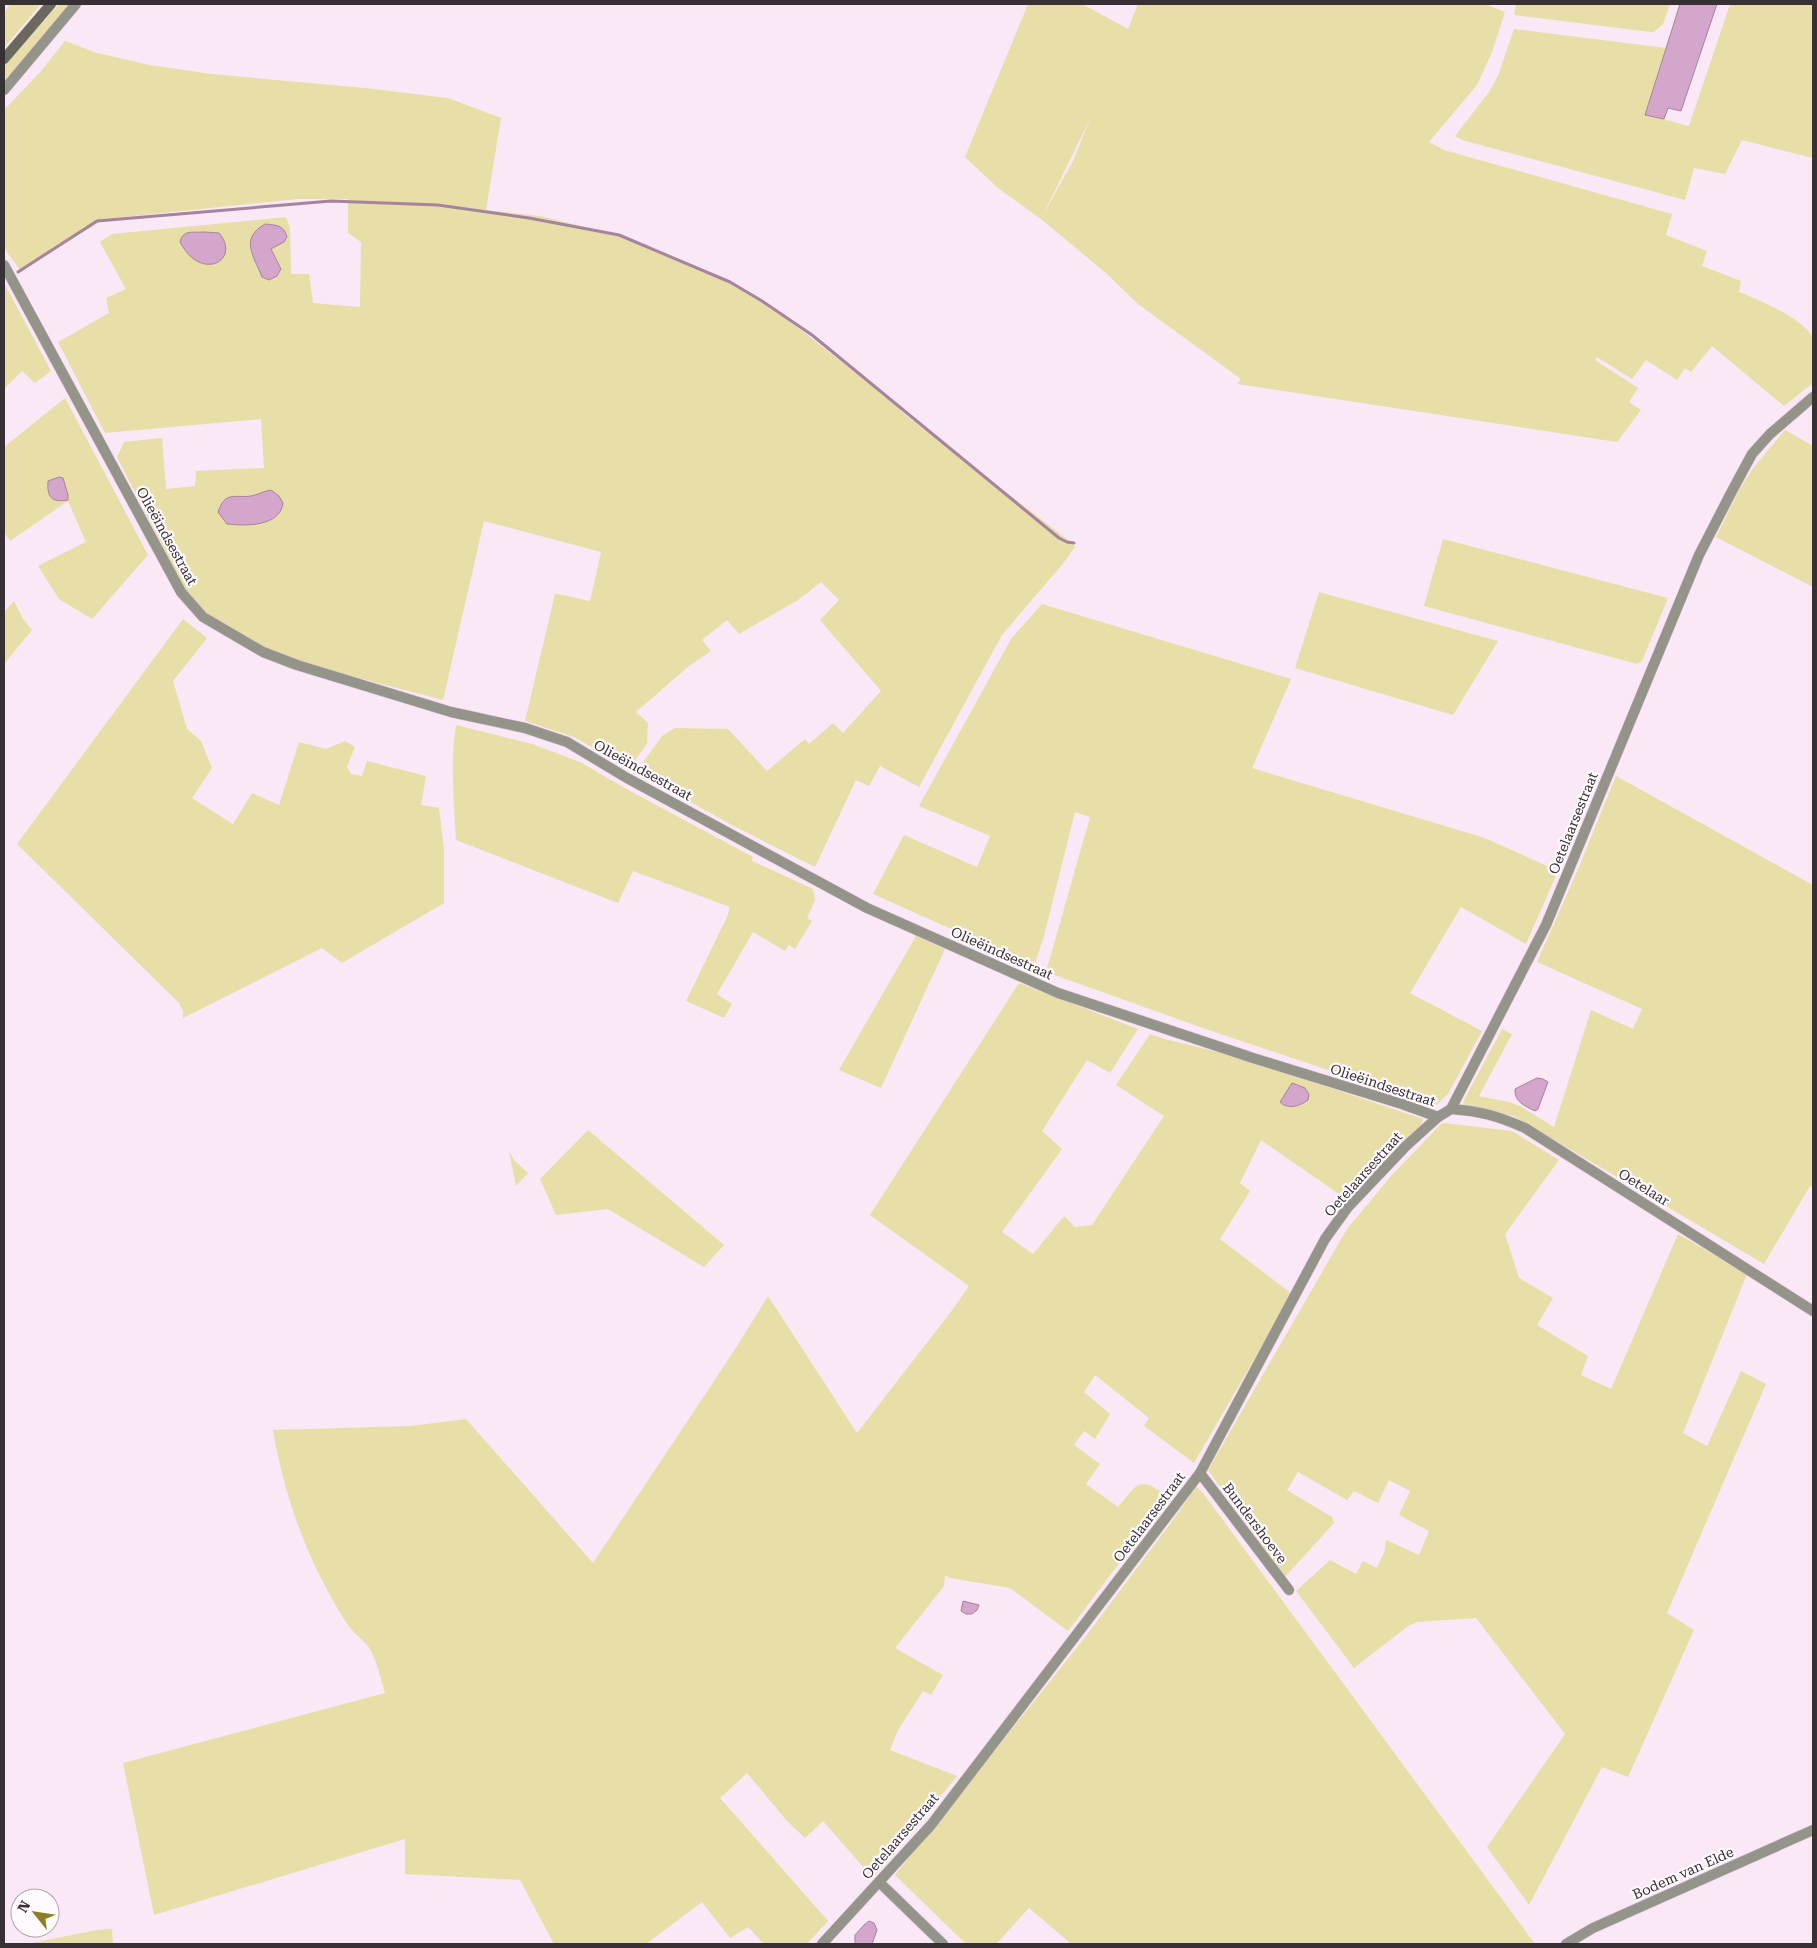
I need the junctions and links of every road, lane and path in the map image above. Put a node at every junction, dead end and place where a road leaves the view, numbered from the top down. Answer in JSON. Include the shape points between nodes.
{"nodes":[{"id":1,"x":51,"y":4,"type":"edge"},
{"id":2,"x":76,"y":4,"type":"edge"},
{"id":3,"x":4,"y":59,"type":"edge"},
{"id":4,"x":4,"y":90,"type":"edge"},
{"id":5,"x":4,"y":264,"type":"edge"},
{"id":6,"x":1813,"y":397,"type":"edge"},
{"id":7,"x":1450,"y":1109,"type":"junction"},
{"id":8,"x":1438,"y":1117,"type":"junction"},
{"id":9,"x":1813,"y":1311,"type":"edge"},
{"id":10,"x":1200,"y":1473,"type":"junction"},
{"id":11,"x":1289,"y":1590,"type":"dead end"},
{"id":12,"x":1813,"y":1830,"type":"edge"},
{"id":13,"x":879,"y":1882,"type":"junction"},
{"id":14,"x":822,"y":1944,"type":"edge"},
{"id":15,"x":942,"y":1944,"type":"edge"},
{"id":16,"x":1566,"y":1944,"type":"edge"}],
"edges":[{"from":1,"to":3,"type":"main road"},
{"from":2,"to":4,"type":"street"},
{"from":5,"to":8,"type":"street","name":"Olieëindsestraat","via":[[181,592],[204,617],[232,635],[297,665],[452,712],[525,728],[567,742],[867,908],[1058,993]]},
{"from":6,"to":7,"type":"street","name":"Oetelaarsestraat","via":[[1752,454],[1732,490],[1699,555],[1546,925]]},
{"from":7,"to":8,"type":"street","name":"Oetelaarsestraat"},
{"from":7,"to":9,"type":"street","name":"Oetelaar","via":[[1496,1115],[1525,1128]]},
{"from":8,"to":10,"type":"street","name":"Oetelaarsestraat","via":[[1348,1207],[1325,1239]]},
{"from":10,"to":11,"type":"street","name":"Bundershoeve"},
{"from":10,"to":13,"type":"street","name":"Oetelaarsestraat","via":[[930,1825]]},
{"from":12,"to":16,"type":"street","name":"Bodem van Elde","via":[[1593,1928]]},
{"from":13,"to":14,"type":"street","name":"Oetelaarsestraat"},
{"from":13,"to":15,"type":"street"}]}
